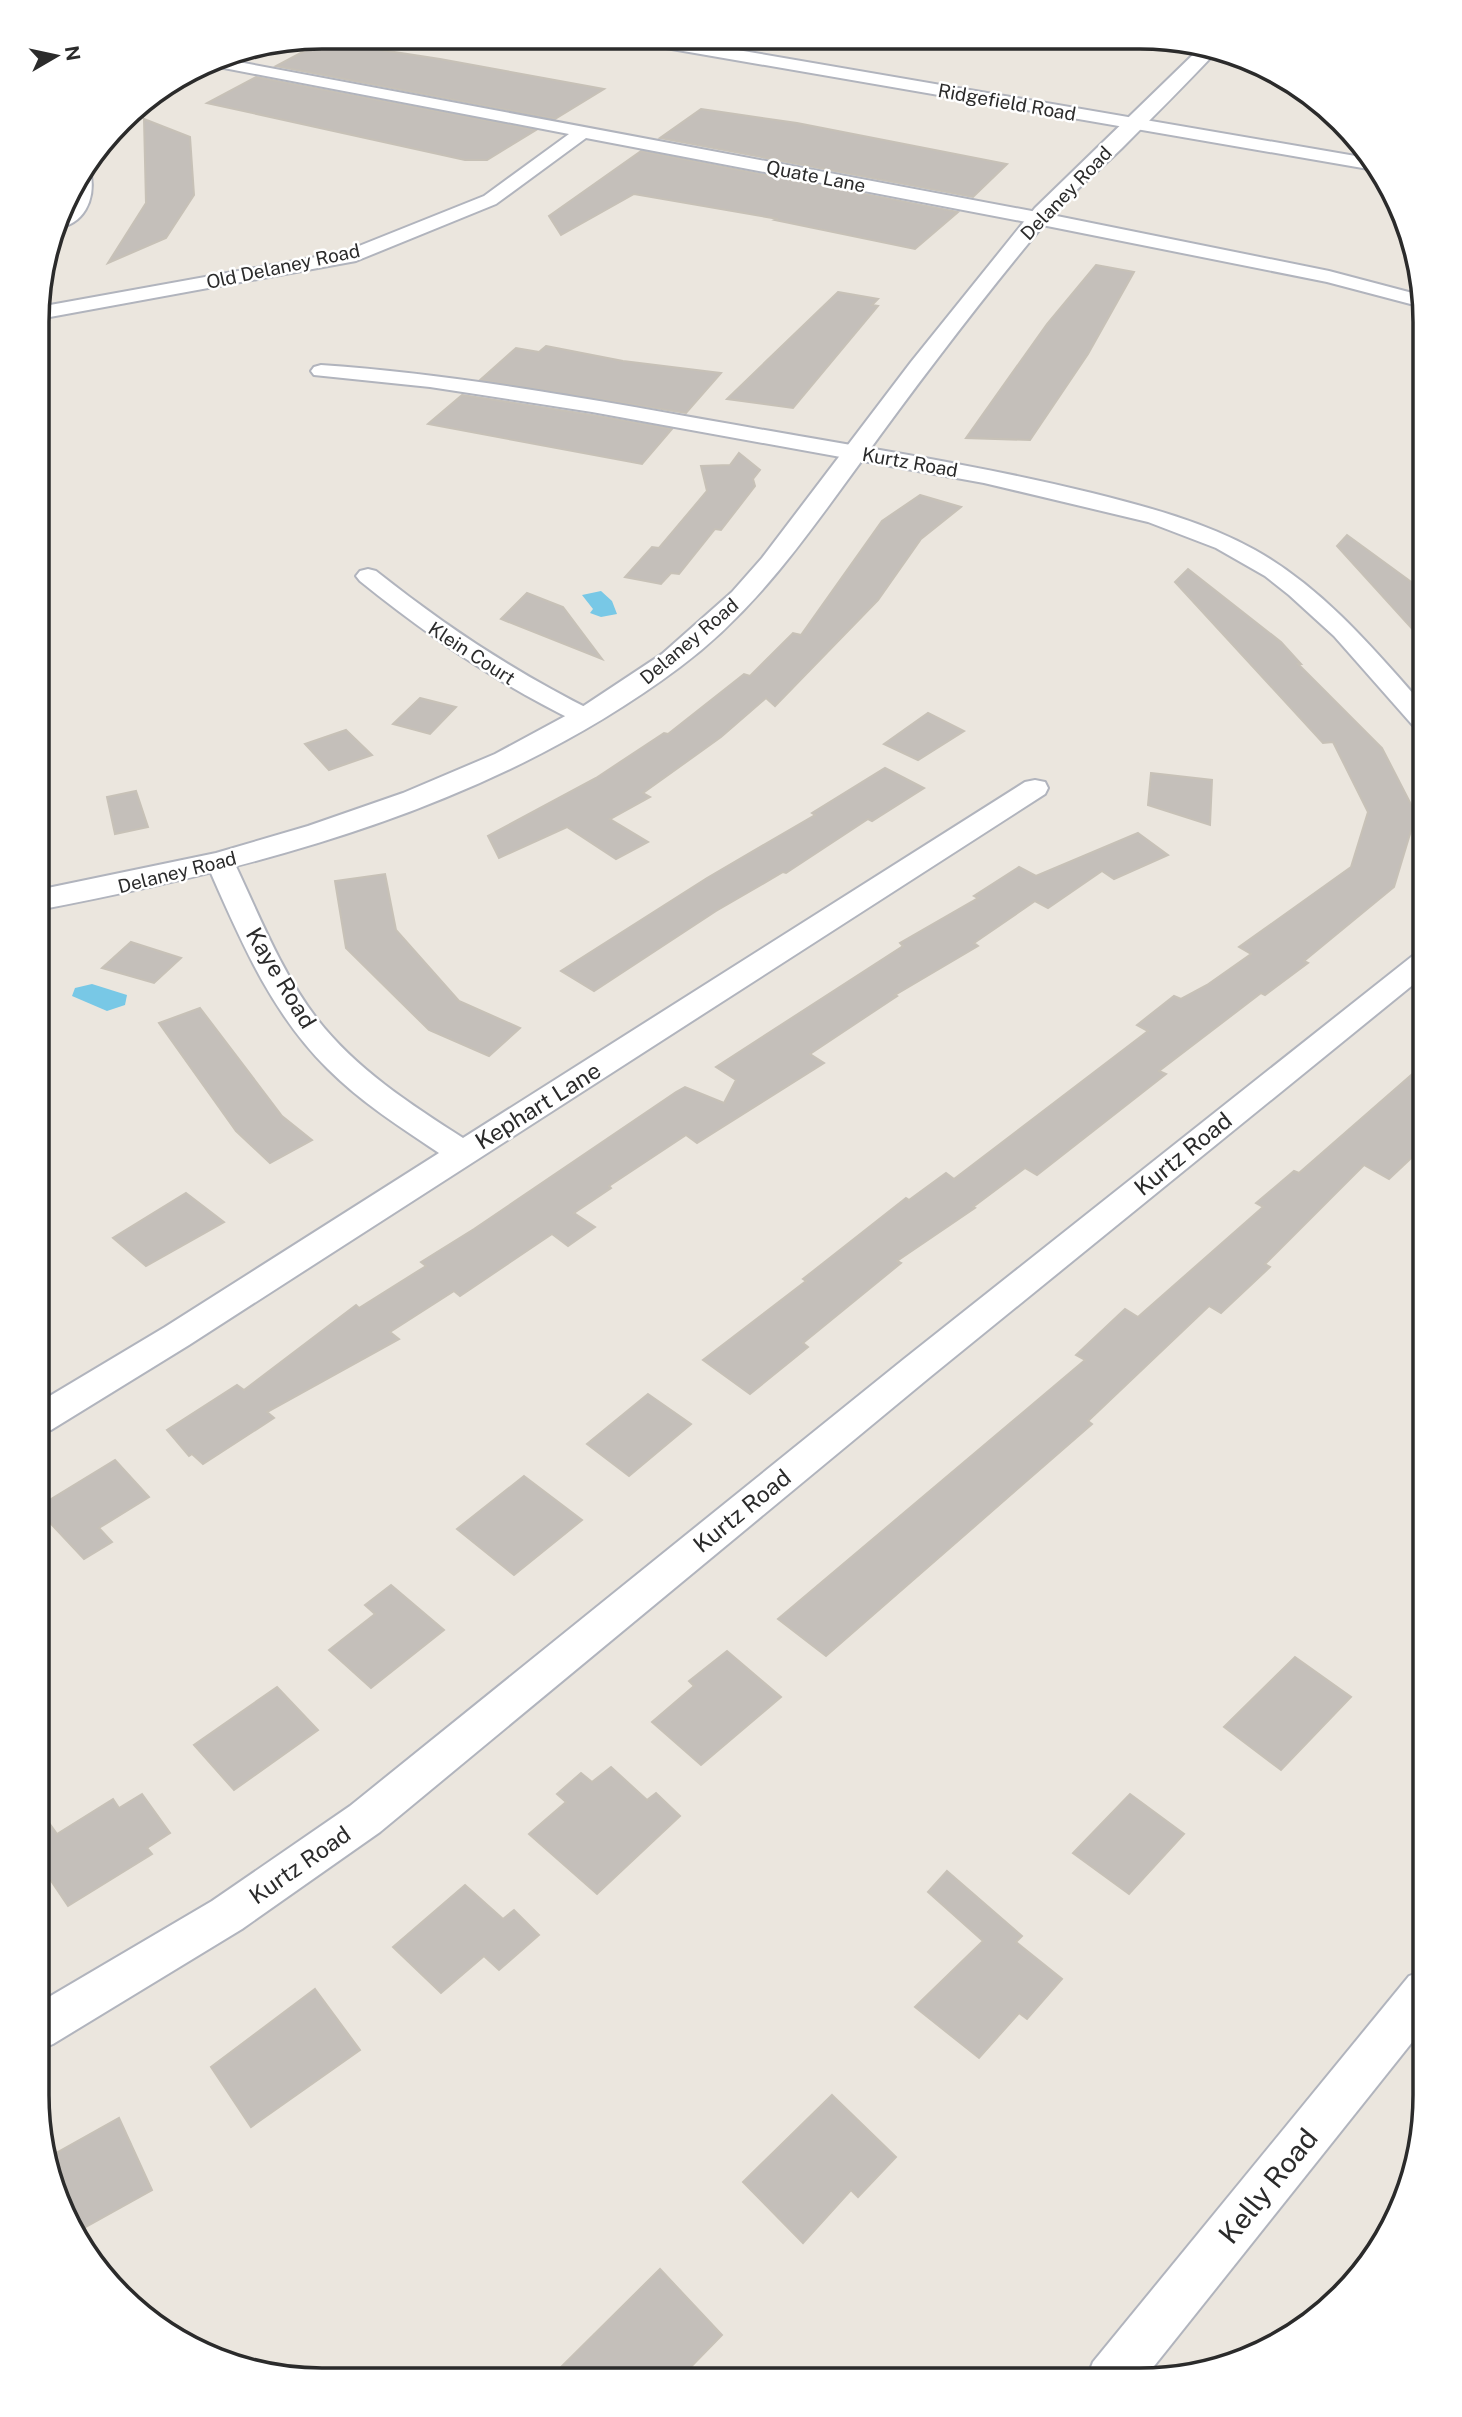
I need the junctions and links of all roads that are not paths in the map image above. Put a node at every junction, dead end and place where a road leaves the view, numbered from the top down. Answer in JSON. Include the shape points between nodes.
{"nodes":[{"id":1,"x":715,"y":49,"type":"edge"},
{"id":2,"x":796,"y":49,"type":"edge"},
{"id":3,"x":1200,"y":56,"type":"edge"},
{"id":4,"x":229,"y":65,"type":"edge"},
{"id":5,"x":1133,"y":109,"type":"junction"},
{"id":6,"x":1258,"y":125,"type":"dead end"},
{"id":7,"x":583,"y":132,"type":"junction"},
{"id":8,"x":1362,"y":163,"type":"edge"},
{"id":9,"x":83,"y":190,"type":"edge"},
{"id":10,"x":71,"y":216,"type":"edge"},
{"id":11,"x":1037,"y":218,"type":"junction"},
{"id":12,"x":1412,"y":299,"type":"edge"},
{"id":13,"x":50,"y":311,"type":"edge"},
{"id":14,"x":321,"y":371,"type":"dead end"},
{"id":15,"x":856,"y":452,"type":"junction"},
{"id":16,"x":368,"y":576,"type":"dead end"},
{"id":17,"x":1413,"y":710,"type":"edge"},
{"id":18,"x":586,"y":717,"type":"junction"},
{"id":19,"x":1035,"y":788,"type":"dead end"},
{"id":20,"x":220,"y":862,"type":"junction"},
{"id":21,"x":49,"y":898,"type":"edge"},
{"id":22,"x":1413,"y":970,"type":"edge"},
{"id":23,"x":463,"y":1154,"type":"junction"},
{"id":24,"x":49,"y":1413,"type":"edge"},
{"id":25,"x":1413,"y":2010,"type":"edge"},
{"id":26,"x":49,"y":2022,"type":"edge"},
{"id":27,"x":1121,"y":2368,"type":"edge"}],
"edges":[{"from":1,"to":5,"type":"street","name":"Ridgefield Road"},
{"from":2,"to":5,"type":"street","name":"Ridgefield Road"},
{"from":3,"to":5,"type":"street","name":"Delaney Road"},
{"from":4,"to":7,"type":"street","name":"Quate Lane"},
{"from":5,"to":6,"type":"street","name":"Ridgefield Road"},
{"from":5,"to":8,"type":"street","name":"Ridgefield Road"},
{"from":5,"to":11,"type":"street","name":"Delaney Road"},
{"from":7,"to":11,"type":"street","name":"Quate Lane"},
{"from":7,"to":13,"type":"street","name":"Old Delaney Road","via":[[490,200],[349,257]]},
{"from":9,"to":10,"type":"street","via":[[84,198]]},
{"from":11,"to":12,"type":"street","name":"Quate Lane","via":[[1329,277]]},
{"from":11,"to":15,"type":"street","name":"Delaney Road"},
{"from":14,"to":15,"type":"street","name":"Kurtz Road","via":[[466,385]]},
{"from":15,"to":17,"type":"street","name":"Kurtz Road","via":[[1143,512],[1218,540],[1251,557],[1328,617]]},
{"from":15,"to":18,"type":"street","name":"Delaney Road","via":[[742,598],[671,660]]},
{"from":16,"to":18,"type":"street","name":"Klein Court","via":[[491,668]]},
{"from":18,"to":20,"type":"street","name":"Delaney Road","via":[[526,749],[395,806]]},
{"from":19,"to":23,"type":"street","name":"Kephart Lane"},
{"from":20,"to":21,"type":"street","name":"Delaney Road","via":[[120,887]]},
{"from":20,"to":23,"type":"street","name":"Kaye Road","via":[[251,931],[294,1008],[323,1046],[378,1096]]},
{"from":22,"to":26,"type":"street","name":"Kurtz Road","via":[[365,1819],[227,1915]]},
{"from":23,"to":24,"type":"street","name":"Kephart Lane"},
{"from":25,"to":27,"type":"street","name":"Kelly Road"}]}
